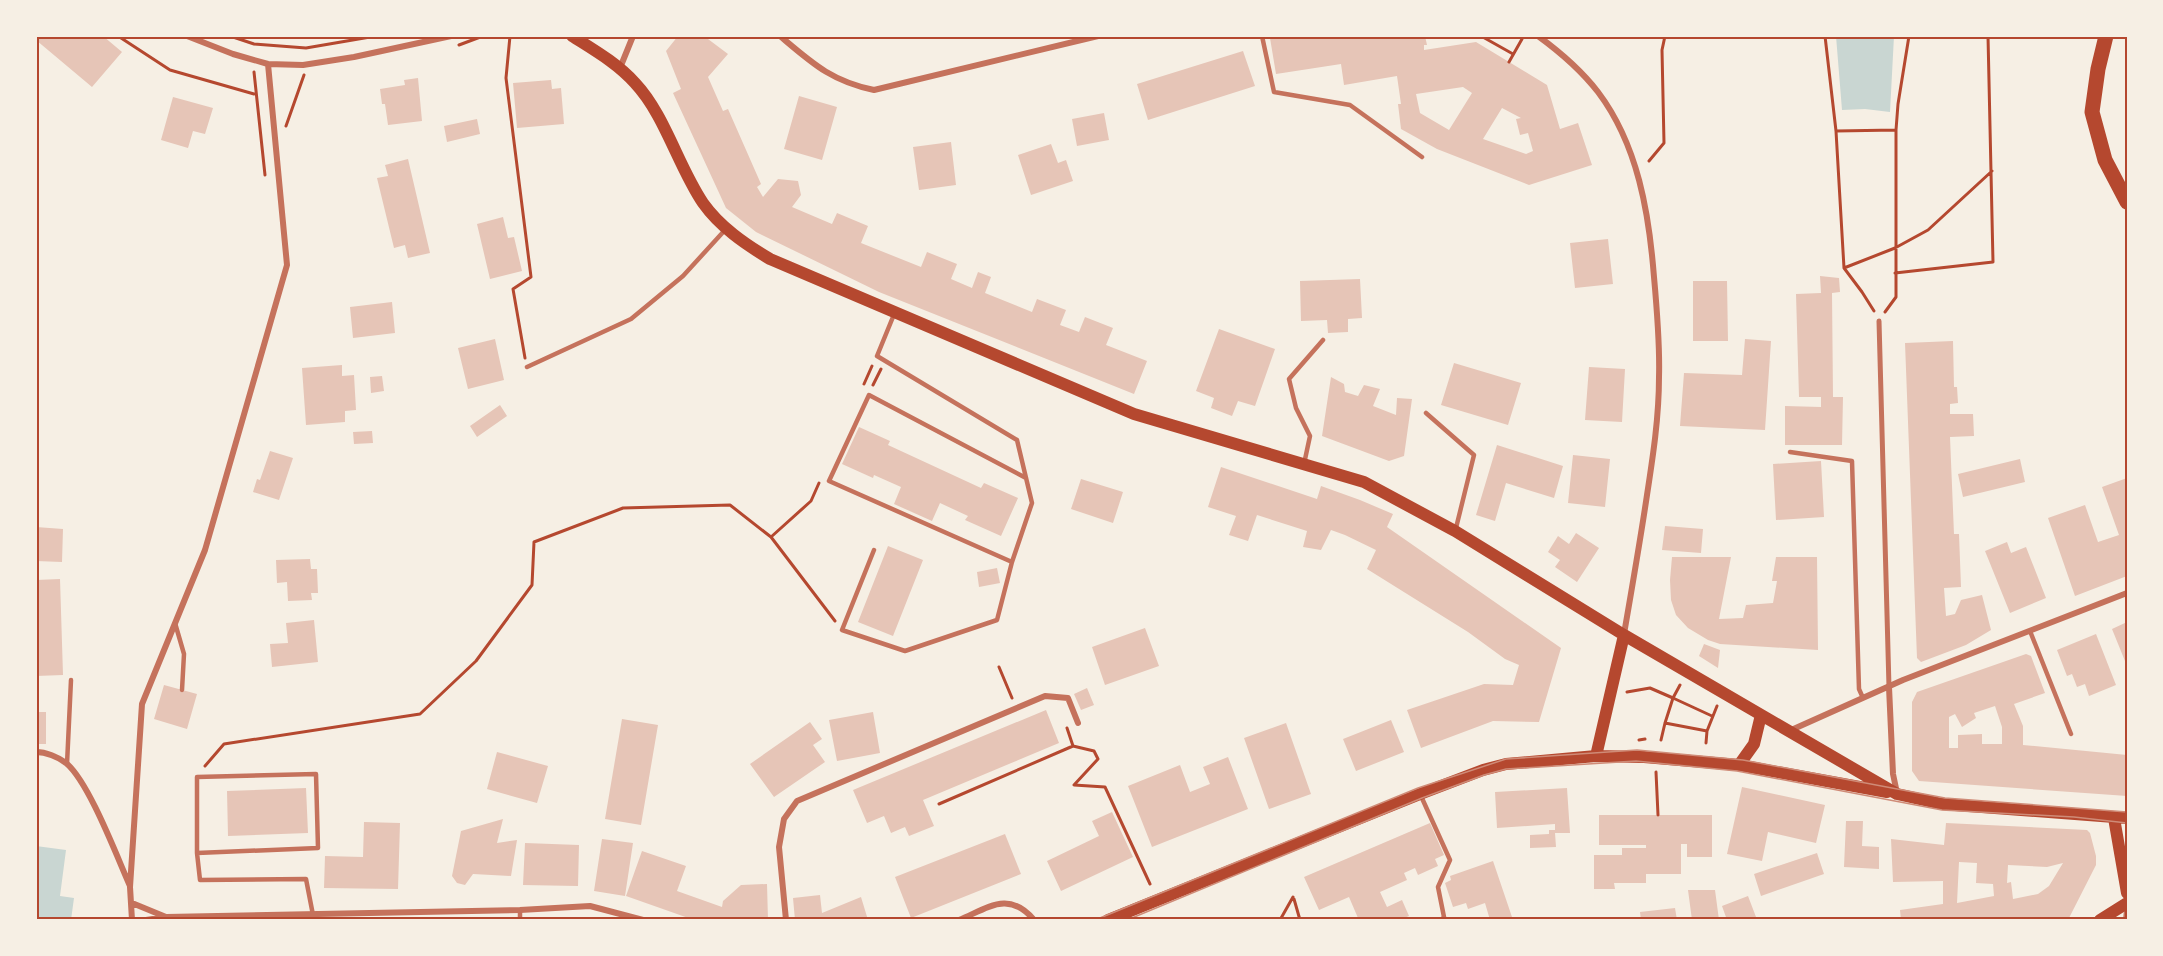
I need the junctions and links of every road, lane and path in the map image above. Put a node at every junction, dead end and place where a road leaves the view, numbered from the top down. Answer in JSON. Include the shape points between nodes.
{"nodes":[{"id":1,"x":187,"y":36,"type":"edge"},
{"id":2,"x":230,"y":36,"type":"edge"},
{"id":3,"x":376,"y":36,"type":"edge"},
{"id":4,"x":451,"y":36,"type":"edge"},
{"id":5,"x":510,"y":36,"type":"edge"},
{"id":6,"x":572,"y":36,"type":"edge"},
{"id":7,"x":633,"y":36,"type":"edge"},
{"id":8,"x":780,"y":36,"type":"edge"},
{"id":9,"x":1098,"y":36,"type":"edge"},
{"id":10,"x":1262,"y":36,"type":"edge"},
{"id":11,"x":1481,"y":36,"type":"edge"},
{"id":12,"x":1538,"y":36,"type":"edge"},
{"id":13,"x":1665,"y":36,"type":"edge"},
{"id":14,"x":1826,"y":36,"type":"edge"},
{"id":15,"x":1910,"y":36,"type":"edge"},
{"id":16,"x":1988,"y":36,"type":"edge"},
{"id":17,"x":2106,"y":36,"type":"edge"},
{"id":18,"x":1522,"y":39,"type":"dead end"},
{"id":19,"x":1513,"y":54,"type":"junction"},
{"id":20,"x":253,"y":60,"type":"junction"},
{"id":21,"x":1509,"y":62,"type":"dead end"},
{"id":22,"x":268,"y":64,"type":"junction"},
{"id":23,"x":303,"y":65,"type":"junction"},
{"id":24,"x":620,"y":68,"type":"junction"},
{"id":25,"x":1896,"y":130,"type":"junction"},
{"id":26,"x":1836,"y":131,"type":"junction"},
{"id":27,"x":276,"y":152,"type":"junction"},
{"id":28,"x":1422,"y":157,"type":"dead end"},
{"id":29,"x":1649,"y":161,"type":"dead end"},
{"id":30,"x":1992,"y":171,"type":"junction"},
{"id":31,"x":265,"y":175,"type":"dead end"},
{"id":32,"x":2127,"y":202,"type":"edge"},
{"id":33,"x":727,"y":228,"type":"junction"},
{"id":34,"x":1895,"y":248,"type":"junction"},
{"id":35,"x":1844,"y":268,"type":"junction"},
{"id":36,"x":1895,"y":273,"type":"junction"},
{"id":37,"x":895,"y":312,"type":"junction"},
{"id":38,"x":1879,"y":321,"type":"junction"},
{"id":39,"x":1323,"y":340,"type":"dead end"},
{"id":40,"x":884,"y":361,"type":"junction"},
{"id":41,"x":527,"y":367,"type":"joint"},
{"id":42,"x":869,"y":395,"type":"junction"},
{"id":43,"x":1426,"y":413,"type":"dead end"},
{"id":44,"x":1790,"y":452,"type":"dead end"},
{"id":45,"x":1304,"y":464,"type":"junction"},
{"id":46,"x":1026,"y":478,"type":"junction"},
{"id":47,"x":1455,"y":531,"type":"junction"},
{"id":48,"x":874,"y":550,"type":"dead end"},
{"id":49,"x":1012,"y":562,"type":"junction"},
{"id":50,"x":2127,"y":593,"type":"edge"},
{"id":51,"x":175,"y":623,"type":"junction"},
{"id":52,"x":842,"y":630,"type":"junction"},
{"id":53,"x":2030,"y":631,"type":"junction"},
{"id":54,"x":1624,"y":635,"type":"junction"},
{"id":55,"x":999,"y":667,"type":"dead end"},
{"id":56,"x":70,"y":680,"type":"dead end"},
{"id":57,"x":1681,"y":683,"type":"dead end"},
{"id":58,"x":1889,"y":687,"type":"junction"},
{"id":59,"x":1008,"y":688,"type":"dead end"},
{"id":60,"x":182,"y":690,"type":"dead end"},
{"id":61,"x":1627,"y":692,"type":"dead end"},
{"id":62,"x":1673,"y":698,"type":"junction"},
{"id":63,"x":1863,"y":698,"type":"junction"},
{"id":64,"x":1718,"y":704,"type":"dead end"},
{"id":65,"x":1761,"y":715,"type":"junction"},
{"id":66,"x":1712,"y":716,"type":"junction"},
{"id":67,"x":1078,"y":723,"type":"dead end"},
{"id":68,"x":1665,"y":723,"type":"junction"},
{"id":69,"x":1066,"y":728,"type":"dead end"},
{"id":70,"x":1707,"y":731,"type":"junction"},
{"id":71,"x":1789,"y":731,"type":"junction"},
{"id":72,"x":2071,"y":734,"type":"dead end"},
{"id":73,"x":1645,"y":739,"type":"dead end"},
{"id":74,"x":1639,"y":740,"type":"dead end"},
{"id":75,"x":1662,"y":740,"type":"dead end"},
{"id":76,"x":1706,"y":743,"type":"dead end"},
{"id":77,"x":1073,"y":746,"type":"junction"},
{"id":78,"x":36,"y":752,"type":"edge"},
{"id":79,"x":1596,"y":756,"type":"junction"},
{"id":80,"x":67,"y":764,"type":"junction"},
{"id":81,"x":1739,"y":765,"type":"junction"},
{"id":82,"x":1656,"y":772,"type":"dead end"},
{"id":83,"x":196,"y":777,"type":"junction"},
{"id":84,"x":1420,"y":794,"type":"junction"},
{"id":85,"x":1897,"y":794,"type":"junction"},
{"id":86,"x":939,"y":804,"type":"dead end"},
{"id":87,"x":1658,"y":815,"type":"dead end"},
{"id":88,"x":2121,"y":818,"type":"edge"},
{"id":89,"x":197,"y":853,"type":"junction"},
{"id":90,"x":1150,"y":884,"type":"dead end"},
{"id":91,"x":130,"y":887,"type":"junction"},
{"id":92,"x":2127,"y":893,"type":"edge"},
{"id":93,"x":132,"y":903,"type":"junction"},
{"id":94,"x":2127,"y":903,"type":"edge"},
{"id":95,"x":520,"y":910,"type":"junction"},
{"id":96,"x":2127,"y":910,"type":"edge"},
{"id":97,"x":313,"y":915,"type":"junction"},
{"id":98,"x":166,"y":917,"type":"junction"},
{"id":99,"x":132,"y":920,"type":"edge"},
{"id":100,"x":146,"y":920,"type":"edge"},
{"id":101,"x":520,"y":920,"type":"edge"},
{"id":102,"x":643,"y":920,"type":"edge"},
{"id":103,"x":786,"y":920,"type":"edge"},
{"id":104,"x":959,"y":920,"type":"edge"},
{"id":105,"x":1034,"y":920,"type":"edge"},
{"id":106,"x":1108,"y":920,"type":"edge"},
{"id":107,"x":1280,"y":920,"type":"edge"},
{"id":108,"x":1300,"y":920,"type":"edge"},
{"id":109,"x":1441,"y":920,"type":"edge"},
{"id":110,"x":2100,"y":920,"type":"edge"},
{"id":111,"x":2126,"y":920,"type":"edge"}],
"edges":[{"from":1,"to":20,"type":"street"},
{"from":2,"to":3,"type":"path","via":[[254,44],[306,48]]},
{"from":4,"to":23,"type":"street"},
{"from":5,"to":41,"type":"path","via":[[506,78],[531,277],[513,289]]},
{"from":6,"to":24,"type":"main road"},
{"from":7,"to":24,"type":"street"},
{"from":8,"to":9,"type":"street","via":[[819,69],[851,85],[874,90]]},
{"from":10,"to":28,"type":"lane","via":[[1274,92],[1350,105]]},
{"from":11,"to":19,"type":"path"},
{"from":12,"to":54,"type":"street","via":[[1578,69],[1620,128],[1646,208],[1655,283],[1659,377],[1654,447]]},
{"from":13,"to":29,"type":"path","via":[[1664,143]]},
{"from":14,"to":26,"type":"path"},
{"from":15,"to":25,"type":"path"},
{"from":16,"to":30,"type":"path"},
{"from":17,"to":32,"type":"main road","via":[[2092,112],[2105,160]]},
{"from":18,"to":19,"type":"path"},
{"from":19,"to":21,"type":"path"},
{"from":20,"to":22,"type":"street"},
{"from":20,"to":31,"type":"path"},
{"from":22,"to":23,"type":"street"},
{"from":22,"to":27,"type":"street"},
{"from":23,"to":27,"type":"path","via":[[305,75]]},
{"from":24,"to":33,"type":"main road","via":[[652,108],[704,204]]},
{"from":25,"to":26,"type":"path"},
{"from":25,"to":34,"type":"path"},
{"from":26,"to":35,"type":"path"},
{"from":27,"to":51,"type":"street","via":[[287,265],[206,550]]},
{"from":30,"to":34,"type":"path","via":[[1928,230]]},
{"from":30,"to":36,"type":"path","via":[[1993,262]]},
{"from":33,"to":37,"type":"main road","via":[[770,259]]},
{"from":33,"to":41,"type":"lane","via":[[684,276],[631,319]]},
{"from":34,"to":35,"type":"path"},
{"from":34,"to":36,"type":"path"},
{"from":35,"to":38,"type":"path"},
{"from":36,"to":38,"type":"path","via":[[1896,297]]},
{"from":37,"to":40,"type":"lane","via":[[877,356]]},
{"from":37,"to":45,"type":"main road","via":[[1134,414]]},
{"from":38,"to":58,"type":"street"},
{"from":39,"to":45,"type":"lane","via":[[1289,379],[1296,408],[1310,436]]},
{"from":40,"to":42,"type":"path"},
{"from":40,"to":46,"type":"lane","via":[[1017,440]]},
{"from":42,"to":46,"type":"lane"},
{"from":42,"to":49,"type":"lane","via":[[829,481]]},
{"from":43,"to":47,"type":"lane","via":[[1474,455]]},
{"from":44,"to":63,"type":"lane","via":[[1852,461],[1859,689]]},
{"from":45,"to":47,"type":"main road","via":[[1364,482]]},
{"from":46,"to":49,"type":"lane","via":[[1032,503]]},
{"from":47,"to":54,"type":"main road"},
{"from":48,"to":52,"type":"lane"},
{"from":49,"to":52,"type":"lane","via":[[997,620],[905,651]]},
{"from":50,"to":53,"type":"street"},
{"from":51,"to":60,"type":"lane","via":[[184,654]]},
{"from":51,"to":91,"type":"street","via":[[142,704]]},
{"from":52,"to":83,"type":"path","via":[[771,537],[730,505],[623,508],[534,542],[532,585],[476,661],[420,714],[224,744]]},
{"from":53,"to":58,"type":"street"},
{"from":53,"to":72,"type":"lane"},
{"from":54,"to":65,"type":"main road"},
{"from":54,"to":79,"type":"main road"},
{"from":55,"to":59,"type":"path"},
{"from":56,"to":80,"type":"lane"},
{"from":57,"to":62,"type":"path"},
{"from":58,"to":63,"type":"street"},
{"from":58,"to":85,"type":"street"},
{"from":61,"to":62,"type":"path","via":[[1650,688]]},
{"from":62,"to":66,"type":"path"},
{"from":62,"to":68,"type":"path"},
{"from":63,"to":71,"type":"street"},
{"from":64,"to":66,"type":"path"},
{"from":65,"to":71,"type":"main road"},
{"from":65,"to":81,"type":"main road","via":[[1754,744]]},
{"from":66,"to":70,"type":"path"},
{"from":67,"to":103,"type":"street","via":[[1068,698],[1045,696],[797,801],[784,819],[779,847]]},
{"from":68,"to":70,"type":"path"},
{"from":68,"to":75,"type":"path"},
{"from":69,"to":77,"type":"path"},
{"from":70,"to":76,"type":"path"},
{"from":71,"to":85,"type":"main road"},
{"from":73,"to":74,"type":"path"},
{"from":77,"to":86,"type":"path"},
{"from":77,"to":90,"type":"path","via":[[1094,751],[1098,759],[1074,785],[1105,787]]},
{"from":78,"to":80,"type":"street"},
{"from":79,"to":81,"type":"main road"},
{"from":79,"to":84,"type":"main road","via":[[1506,764]]},
{"from":80,"to":91,"type":"street","via":[[90,800]]},
{"from":81,"to":85,"type":"main road"},
{"from":82,"to":87,"type":"path"},
{"from":83,"to":89,"type":"lane"},
{"from":83,"to":89,"type":"lane","via":[[316,774],[318,848]]},
{"from":84,"to":106,"type":"main road"},
{"from":84,"to":109,"type":"lane","via":[[1450,860],[1438,887],[1444,917]]},
{"from":85,"to":88,"type":"main road","via":[[1942,804]]},
{"from":88,"to":92,"type":"main road"},
{"from":89,"to":97,"type":"lane","via":[[200,880],[306,879]]},
{"from":91,"to":93,"type":"street"},
{"from":93,"to":98,"type":"street"},
{"from":93,"to":99,"type":"street"},
{"from":94,"to":110,"type":"main road"},
{"from":95,"to":97,"type":"street"},
{"from":95,"to":101,"type":"lane"},
{"from":95,"to":102,"type":"street","via":[[590,906]]},
{"from":96,"to":111,"type":"street"},
{"from":97,"to":98,"type":"street"},
{"from":98,"to":100,"type":"street"},
{"from":104,"to":105,"type":"street","via":[[1001,902],[1013,904]]},
{"from":107,"to":108,"type":"path","via":[[1293,897]]}]}
